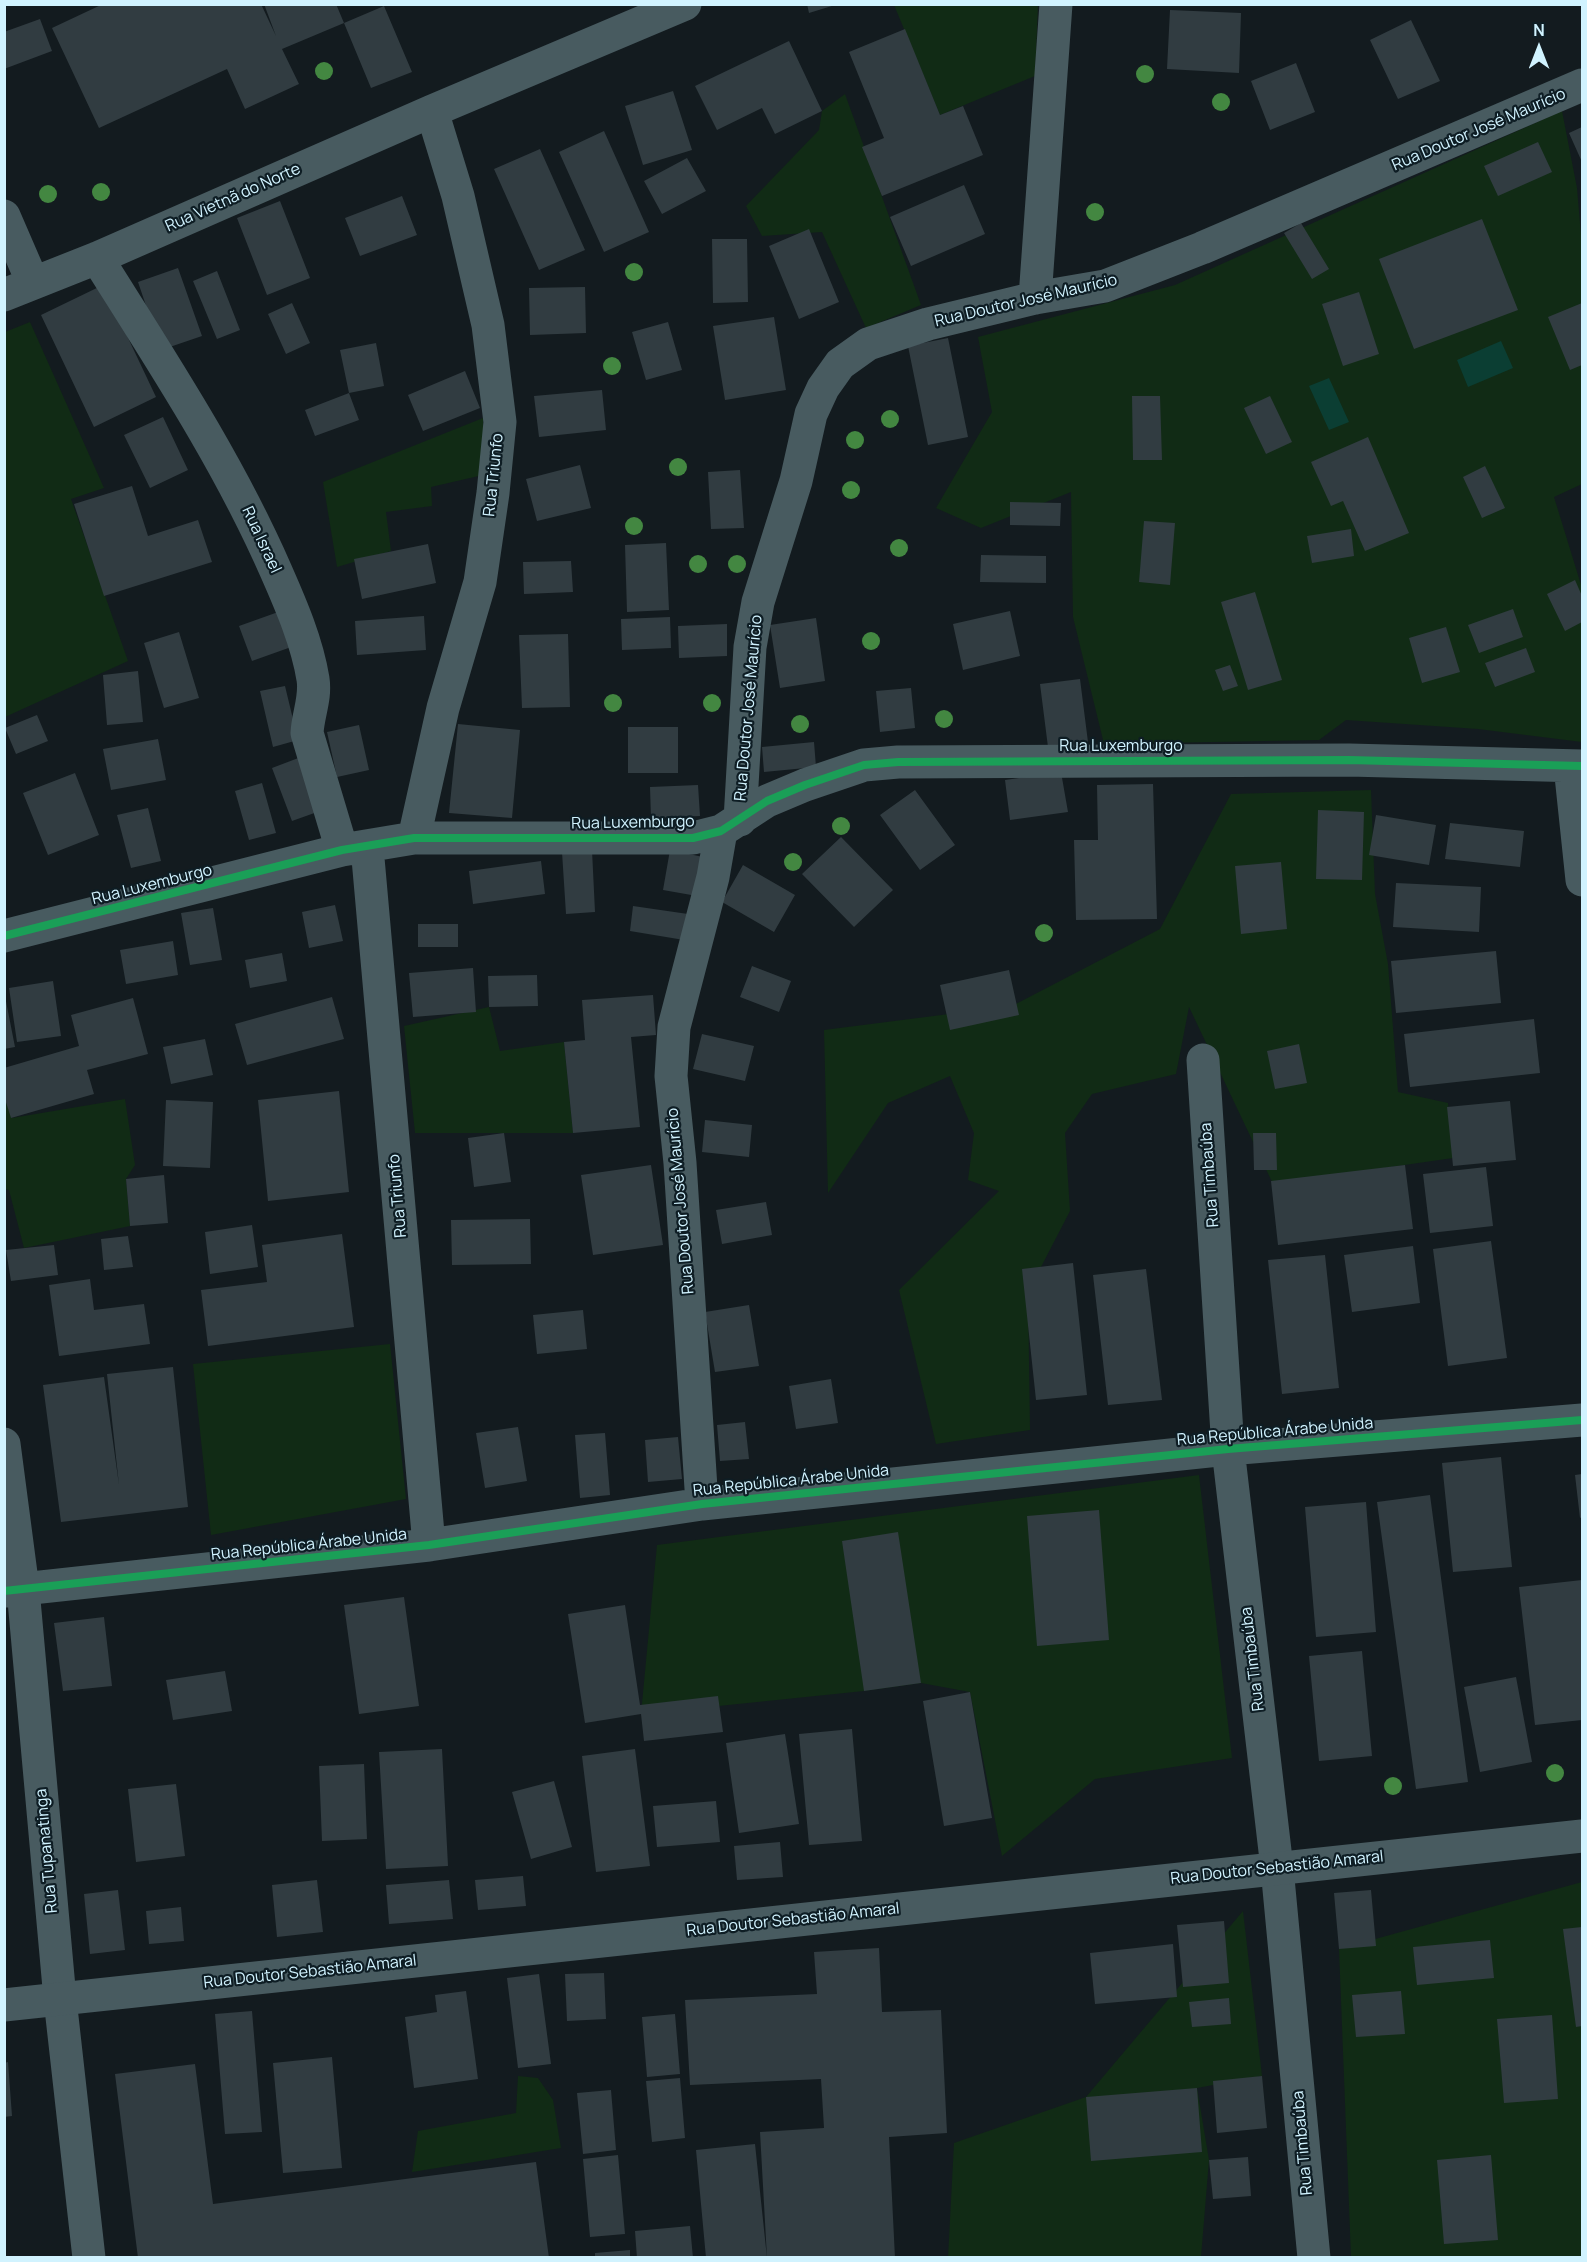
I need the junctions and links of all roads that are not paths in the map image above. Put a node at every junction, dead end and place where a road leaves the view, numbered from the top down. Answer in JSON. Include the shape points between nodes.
{"nodes":[{"id":1,"x":685,"y":4,"type":"edge"},
{"id":2,"x":1056,"y":4,"type":"edge"},
{"id":3,"x":1582,"y":85,"type":"edge"},
{"id":4,"x":447,"y":105,"type":"junction"},
{"id":5,"x":4,"y":216,"type":"edge"},
{"id":6,"x":97,"y":258,"type":"junction"},
{"id":7,"x":19,"y":289,"type":"edge"},
{"id":8,"x":1050,"y":296,"type":"junction"},
{"id":9,"x":1576,"y":766,"type":"edge"},
{"id":10,"x":730,"y":826,"type":"junction"},
{"id":11,"x":414,"y":838,"type":"junction"},
{"id":12,"x":354,"y":848,"type":"junction"},
{"id":13,"x":1582,"y":880,"type":"edge"},
{"id":14,"x":4,"y":936,"type":"edge"},
{"id":15,"x":1203,"y":1060,"type":"dead end"},
{"id":16,"x":1582,"y":1420,"type":"edge"},
{"id":17,"x":4,"y":1444,"type":"edge"},
{"id":18,"x":1228,"y":1449,"type":"junction"},
{"id":19,"x":702,"y":1504,"type":"junction"},
{"id":20,"x":429,"y":1545,"type":"junction"},
{"id":21,"x":14,"y":1590,"type":"edge"},
{"id":22,"x":1582,"y":1836,"type":"edge"},
{"id":23,"x":1277,"y":1868,"type":"junction"},
{"id":24,"x":60,"y":1999,"type":"junction"},
{"id":25,"x":4,"y":2005,"type":"edge"},
{"id":26,"x":89,"y":2258,"type":"edge"},
{"id":27,"x":1314,"y":2258,"type":"edge"}],
"edges":[{"from":1,"to":4,"type":"street","name":"Rua Vietnã do Norte"},
{"from":2,"to":8,"type":"street"},
{"from":3,"to":8,"type":"street","name":"Rua Doutor José Maurício","via":[[1202,248],[1105,286]]},
{"from":4,"to":6,"type":"street","name":"Rua Vietnã do Norte"},
{"from":4,"to":11,"type":"street","name":"Rua Triunfo","via":[[458,196],[488,325],[500,422],[480,582],[443,708]]},
{"from":5,"to":7,"type":"street"},
{"from":6,"to":7,"type":"street","name":"Rua Vietnã do Norte"},
{"from":6,"to":12,"type":"street","name":"Rua Israel","via":[[202,427],[254,521],[286,594],[314,681],[307,733]]},
{"from":8,"to":10,"type":"street","name":"Rua Doutor José Maurício","via":[[928,324],[868,344],[840,364],[823,388],[811,414],[793,492],[758,602]]},
{"from":9,"to":10,"type":"street","name":"Rua Luxemburgo","via":[[1349,760],[898,762],[864,765],[805,785],[767,801]]},
{"from":9,"to":13,"type":"street"},
{"from":10,"to":11,"type":"street","name":"Rua Luxemburgo","via":[[693,838]]},
{"from":10,"to":19,"type":"street","name":"Rua Doutor José Maurício","via":[[674,1027],[671,1076]]},
{"from":11,"to":12,"type":"street","name":"Rua Luxemburgo"},
{"from":12,"to":14,"type":"street","name":"Rua Luxemburgo"},
{"from":12,"to":20,"type":"street","name":"Rua Triunfo"},
{"from":15,"to":18,"type":"street","name":"Rua Timbaúba"},
{"from":16,"to":18,"type":"street","name":"Rua República Árabe Unida"},
{"from":17,"to":21,"type":"street","name":"Rua Tupanatinga"},
{"from":18,"to":19,"type":"street","name":"Rua República Árabe Unida"},
{"from":18,"to":23,"type":"street","name":"Rua Timbaúba"},
{"from":19,"to":20,"type":"street","name":"Rua República Árabe Unida"},
{"from":20,"to":21,"type":"street","name":"Rua República Árabe Unida"},
{"from":21,"to":24,"type":"street","name":"Rua Tupanatinga"},
{"from":22,"to":23,"type":"street","name":"Rua Doutor Sebastião Amaral"},
{"from":23,"to":24,"type":"street","name":"Rua Doutor Sebastião Amaral"},
{"from":23,"to":27,"type":"street","name":"Rua Timbaúba"},
{"from":24,"to":25,"type":"street","name":"Rua Doutor Sebastião Amaral"},
{"from":24,"to":26,"type":"street","name":"Rua Tupanatinga"}]}
